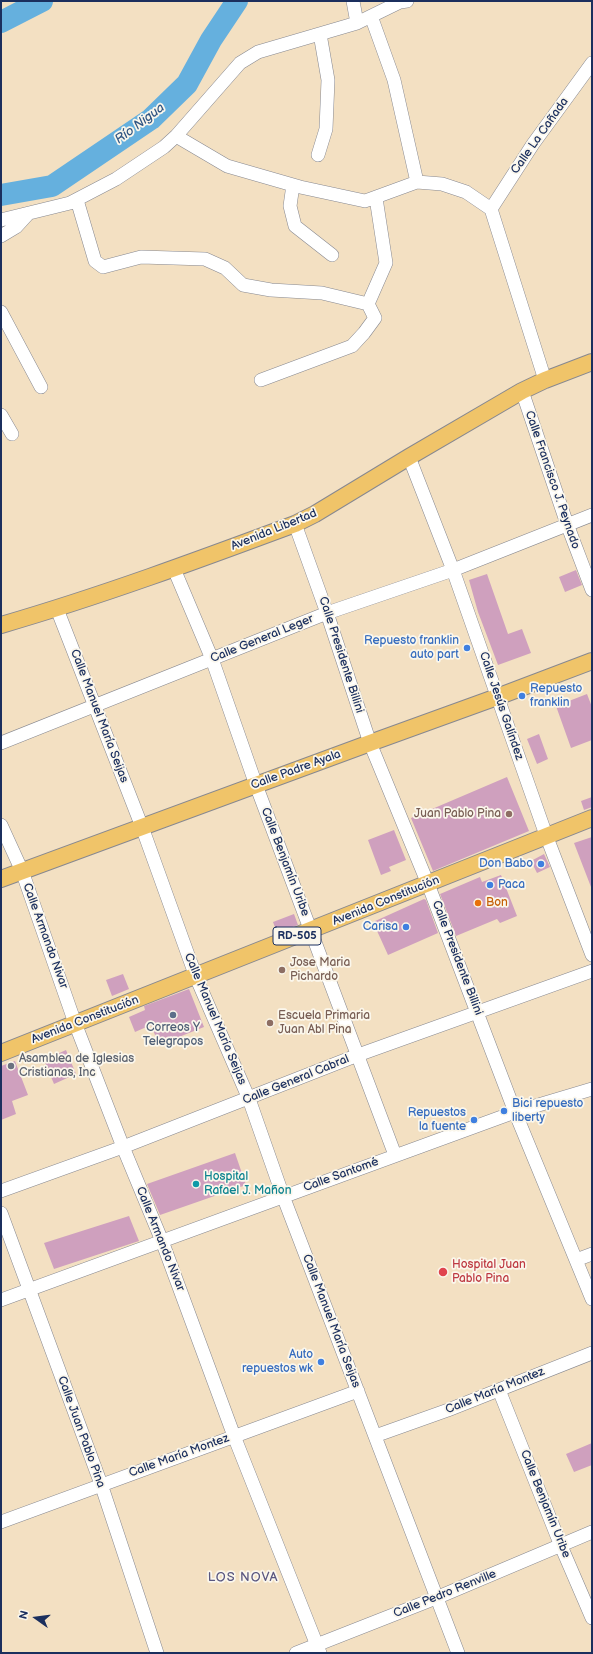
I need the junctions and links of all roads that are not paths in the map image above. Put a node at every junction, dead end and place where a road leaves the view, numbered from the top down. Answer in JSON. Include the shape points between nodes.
{"nodes":[{"id":1,"x":353,"y":1,"type":"edge"},
{"id":2,"x":407,"y":1,"type":"edge"},
{"id":3,"x":371,"y":16,"type":"junction"},
{"id":4,"x":357,"y":23,"type":"junction"},
{"id":5,"x":320,"y":34,"type":"junction"},
{"id":6,"x":592,"y":63,"type":"edge"},
{"id":7,"x":176,"y":136,"type":"junction"},
{"id":8,"x":318,"y":155,"type":"dead end"},
{"id":9,"x":417,"y":182,"type":"junction"},
{"id":10,"x":293,"y":185,"type":"junction"},
{"id":11,"x":376,"y":198,"type":"junction"},
{"id":12,"x":77,"y":200,"type":"junction"},
{"id":13,"x":491,"y":210,"type":"junction"},
{"id":14,"x":27,"y":214,"type":"junction"},
{"id":15,"x":1,"y":220,"type":"edge"},
{"id":16,"x":1,"y":236,"type":"edge"},
{"id":17,"x":332,"y":254,"type":"dead end"},
{"id":18,"x":368,"y":304,"type":"junction"},
{"id":19,"x":1,"y":312,"type":"edge"},
{"id":20,"x":592,"y":362,"type":"edge"},
{"id":21,"x":261,"y":380,"type":"dead end"},
{"id":22,"x":545,"y":380,"type":"junction"},
{"id":23,"x":41,"y":387,"type":"dead end"},
{"id":24,"x":522,"y":392,"type":"junction"},
{"id":25,"x":1,"y":415,"type":"edge"},
{"id":26,"x":11,"y":434,"type":"edge"},
{"id":27,"x":409,"y":457,"type":"junction"},
{"id":28,"x":592,"y":515,"type":"edge"},
{"id":29,"x":295,"y":524,"type":"junction"},
{"id":30,"x":567,"y":524,"type":"junction"},
{"id":31,"x":174,"y":569,"type":"junction"},
{"id":32,"x":453,"y":570,"type":"junction"},
{"id":33,"x":592,"y":590,"type":"edge"},
{"id":34,"x":57,"y":609,"type":"junction"},
{"id":35,"x":327,"y":613,"type":"junction"},
{"id":36,"x":1,"y":625,"type":"edge"},
{"id":37,"x":212,"y":659,"type":"junction"},
{"id":38,"x":592,"y":661,"type":"edge"},
{"id":39,"x":497,"y":697,"type":"junction"},
{"id":40,"x":96,"y":706,"type":"junction"},
{"id":41,"x":1,"y":743,"type":"edge"},
{"id":42,"x":370,"y":743,"type":"junction"},
{"id":43,"x":256,"y":785,"type":"junction"},
{"id":44,"x":592,"y":818,"type":"edge"},
{"id":45,"x":1,"y":825,"type":"edge"},
{"id":46,"x":142,"y":827,"type":"junction"},
{"id":47,"x":546,"y":835,"type":"junction"},
{"id":48,"x":22,"y":871,"type":"junction"},
{"id":49,"x":1,"y":879,"type":"edge"},
{"id":50,"x":428,"y":884,"type":"junction"},
{"id":51,"x":311,"y":930,"type":"junction"},
{"id":52,"x":592,"y":955,"type":"edge"},
{"id":53,"x":592,"y":971,"type":"edge"},
{"id":54,"x":196,"y":977,"type":"junction"},
{"id":55,"x":478,"y":1012,"type":"junction"},
{"id":56,"x":75,"y":1023,"type":"junction"},
{"id":57,"x":1,"y":1053,"type":"edge"},
{"id":58,"x":358,"y":1055,"type":"junction"},
{"id":59,"x":592,"y":1089,"type":"edge"},
{"id":60,"x":248,"y":1098,"type":"junction"},
{"id":61,"x":515,"y":1112,"type":"junction"},
{"id":62,"x":123,"y":1147,"type":"junction"},
{"id":63,"x":395,"y":1155,"type":"junction"},
{"id":64,"x":1,"y":1191,"type":"edge"},
{"id":65,"x":283,"y":1196,"type":"junction"},
{"id":66,"x":1,"y":1213,"type":"edge"},
{"id":67,"x":162,"y":1241,"type":"junction"},
{"id":68,"x":592,"y":1254,"type":"edge"},
{"id":69,"x":576,"y":1260,"type":"junction"},
{"id":70,"x":29,"y":1290,"type":"junction"},
{"id":71,"x":592,"y":1299,"type":"edge"},
{"id":72,"x":1,"y":1300,"type":"edge"},
{"id":73,"x":592,"y":1353,"type":"edge"},
{"id":74,"x":499,"y":1390,"type":"junction"},
{"id":75,"x":358,"y":1392,"type":"junction"},
{"id":76,"x":234,"y":1436,"type":"junction"},
{"id":77,"x":376,"y":1436,"type":"junction"},
{"id":78,"x":101,"y":1484,"type":"junction"},
{"id":79,"x":1,"y":1522,"type":"edge"},
{"id":80,"x":592,"y":1532,"type":"edge"},
{"id":81,"x":561,"y":1546,"type":"junction"},
{"id":82,"x":436,"y":1598,"type":"junction"},
{"id":83,"x":592,"y":1618,"type":"edge"},
{"id":84,"x":318,"y":1649,"type":"edge"},
{"id":85,"x":157,"y":1653,"type":"edge"},
{"id":86,"x":296,"y":1653,"type":"edge"},
{"id":87,"x":458,"y":1653,"type":"edge"}],
"edges":[{"from":1,"to":4,"type":"street"},
{"from":2,"to":3,"type":"street"},
{"from":3,"to":4,"type":"street"},
{"from":3,"to":9,"type":"street","via":[[394,80]]},
{"from":4,"to":5,"type":"street"},
{"from":5,"to":7,"type":"street","via":[[258,52],[240,63]]},
{"from":5,"to":8,"type":"street","via":[[328,80],[326,129]]},
{"from":6,"to":13,"type":"street","name":"Calle La Cañada","via":[[533,144]]},
{"from":7,"to":10,"type":"street","via":[[227,166]]},
{"from":7,"to":12,"type":"street","via":[[116,179]]},
{"from":9,"to":11,"type":"street"},
{"from":9,"to":13,"type":"street","via":[[442,184],[466,192]]},
{"from":10,"to":11,"type":"street","via":[[365,201]]},
{"from":10,"to":17,"type":"street","via":[[290,206],[295,226]]},
{"from":11,"to":18,"type":"street","via":[[386,264]]},
{"from":12,"to":14,"type":"street"},
{"from":12,"to":18,"type":"street","via":[[95,261],[103,267],[141,256],[205,259],[225,268],[243,285],[271,290],[322,293]]},
{"from":13,"to":22,"type":"street"},
{"from":14,"to":15,"type":"street"},
{"from":14,"to":16,"type":"street","via":[[16,227]]},
{"from":18,"to":21,"type":"street","via":[[374,318],[364,334],[352,346]]},
{"from":19,"to":23,"type":"street"},
{"from":20,"to":22,"type":"main road","name":"Avenida Libertad"},
{"from":22,"to":24,"type":"main road","name":"Avenida Libertad"},
{"from":24,"to":27,"type":"main road","name":"Avenida Libertad"},
{"from":24,"to":30,"type":"street","name":"Calle Francisco J. Peynado"},
{"from":25,"to":26,"type":"street"},
{"from":27,"to":29,"type":"main road","name":"Avenida Libertad"},
{"from":27,"to":32,"type":"street","name":"Calle Jesús Galíndez"},
{"from":28,"to":30,"type":"street","name":"Calle General Leger"},
{"from":29,"to":31,"type":"main road","name":"Avenida Libertad"},
{"from":29,"to":35,"type":"street","name":"Calle Presidente Billini"},
{"from":30,"to":32,"type":"street","name":"Calle General Leger"},
{"from":30,"to":33,"type":"street","name":"Calle Francisco J. Peynado"},
{"from":31,"to":34,"type":"main road","name":"Avenida Libertad"},
{"from":31,"to":37,"type":"street","name":"Calle Benjamín Uribe"},
{"from":32,"to":35,"type":"street","name":"Calle General Leger"},
{"from":32,"to":39,"type":"street","name":"Calle Jesús Galíndez"},
{"from":34,"to":36,"type":"main road","name":"Avenida Libertad"},
{"from":34,"to":40,"type":"street","name":"Calle Manuel María Seijas"},
{"from":35,"to":37,"type":"street","name":"Calle General Leger"},
{"from":35,"to":42,"type":"street","name":"Calle Presidente Billini"},
{"from":37,"to":40,"type":"street","name":"Calle General Leger"},
{"from":37,"to":43,"type":"street","name":"Calle Benjamín Uribe"},
{"from":38,"to":39,"type":"main road","name":"Calle Padre Ayala"},
{"from":39,"to":42,"type":"main road","name":"Calle Padre Ayala"},
{"from":39,"to":47,"type":"street","name":"Calle Jesús Galíndez"},
{"from":40,"to":41,"type":"street","name":"Calle General Leger"},
{"from":40,"to":46,"type":"street","name":"Calle Manuel María Seijas"},
{"from":42,"to":43,"type":"main road","name":"Calle Padre Ayala"},
{"from":42,"to":50,"type":"street","name":"Calle Presidente Billini"},
{"from":43,"to":46,"type":"main road","name":"Calle Padre Ayala"},
{"from":43,"to":51,"type":"street","name":"Calle Benjamín Uribe"},
{"from":44,"to":47,"type":"main road","name":"Avenida Constitución","number":"RD-505"},
{"from":45,"to":48,"type":"street","name":"Calle Armando Nivar"},
{"from":46,"to":48,"type":"main road","name":"Calle Padre Ayala"},
{"from":46,"to":54,"type":"street","name":"Calle Manuel María Seijas"},
{"from":47,"to":50,"type":"main road","name":"Avenida Constitución","number":"RD-505"},
{"from":47,"to":52,"type":"street","name":"Calle Jesús Galíndez"},
{"from":48,"to":49,"type":"main road","name":"Calle Padre Ayala"},
{"from":48,"to":56,"type":"street","name":"Calle Armando Nivar"},
{"from":50,"to":51,"type":"main road","name":"Avenida Constitución","number":"RD-505"},
{"from":50,"to":55,"type":"street","name":"Calle Presidente Billini"},
{"from":51,"to":54,"type":"main road","name":"Avenida Constitución","number":"RD-505"},
{"from":51,"to":58,"type":"street","name":"Calle Benjamín Uribe"},
{"from":53,"to":55,"type":"street","name":"Calle General Cabral"},
{"from":54,"to":56,"type":"main road","name":"Avenida Constitución","number":"RD-505"},
{"from":54,"to":60,"type":"street","name":"Calle Manuel María Seijas"},
{"from":55,"to":58,"type":"street","name":"Calle General Cabral"},
{"from":55,"to":61,"type":"street","name":"Calle Presidente Billini"},
{"from":56,"to":57,"type":"main road","name":"Avenida Constitución","number":"RD-505"},
{"from":56,"to":62,"type":"street","name":"Calle Armando Nivar"},
{"from":58,"to":60,"type":"street","name":"Calle General Cabral"},
{"from":58,"to":63,"type":"street","name":"Calle Benjamín Uribe"},
{"from":59,"to":61,"type":"street","name":"Calle Santomé"},
{"from":60,"to":62,"type":"street","name":"Calle General Cabral"},
{"from":60,"to":65,"type":"street","name":"Calle Manuel María Seijas"},
{"from":61,"to":63,"type":"street","name":"Calle Santomé"},
{"from":61,"to":69,"type":"street","name":"Calle Presidente Billini"},
{"from":62,"to":64,"type":"street","name":"Calle General Cabral"},
{"from":62,"to":67,"type":"street","name":"Calle Armando Nivar"},
{"from":63,"to":65,"type":"street","name":"Calle Santomé"},
{"from":65,"to":67,"type":"street","name":"Calle Santomé"},
{"from":65,"to":75,"type":"street","name":"Calle Manuel María Seijas"},
{"from":66,"to":70,"type":"street","name":"Calle Juan Pablo Pina"},
{"from":67,"to":70,"type":"street","name":"Calle Santomé"},
{"from":67,"to":76,"type":"street","name":"Calle Armando Nivar"},
{"from":68,"to":69,"type":"street"},
{"from":69,"to":71,"type":"street","name":"Calle Presidente Billini"},
{"from":70,"to":72,"type":"street","name":"Calle Santomé"},
{"from":70,"to":78,"type":"street","name":"Calle Juan Pablo Pina"},
{"from":73,"to":74,"type":"street","name":"Calle María Montez"},
{"from":74,"to":77,"type":"street","name":"Calle María Montez"},
{"from":74,"to":81,"type":"street","name":"Calle Benjamín Uribe"},
{"from":75,"to":76,"type":"street","name":"Calle María Montez"},
{"from":75,"to":77,"type":"street","name":"Calle Manuel María Seijas"},
{"from":76,"to":78,"type":"street","name":"Calle María Montez"},
{"from":76,"to":84,"type":"street","name":"Calle Armando Nivar"},
{"from":77,"to":82,"type":"street","name":"Calle Manuel María Seijas"},
{"from":78,"to":79,"type":"street","name":"Calle María Montez"},
{"from":78,"to":85,"type":"street","name":"Calle Juan Pablo Pina"},
{"from":80,"to":81,"type":"street","name":"Calle Pedro Renville"},
{"from":81,"to":82,"type":"street","name":"Calle Pedro Renville"},
{"from":81,"to":83,"type":"street","name":"Calle Benjamín Uribe"},
{"from":82,"to":84,"type":"street","name":"Calle Pedro Renville"},
{"from":82,"to":87,"type":"street","name":"Calle Manuel María Seijas"},
{"from":84,"to":86,"type":"street","name":"Calle Pedro Renville"}]}
